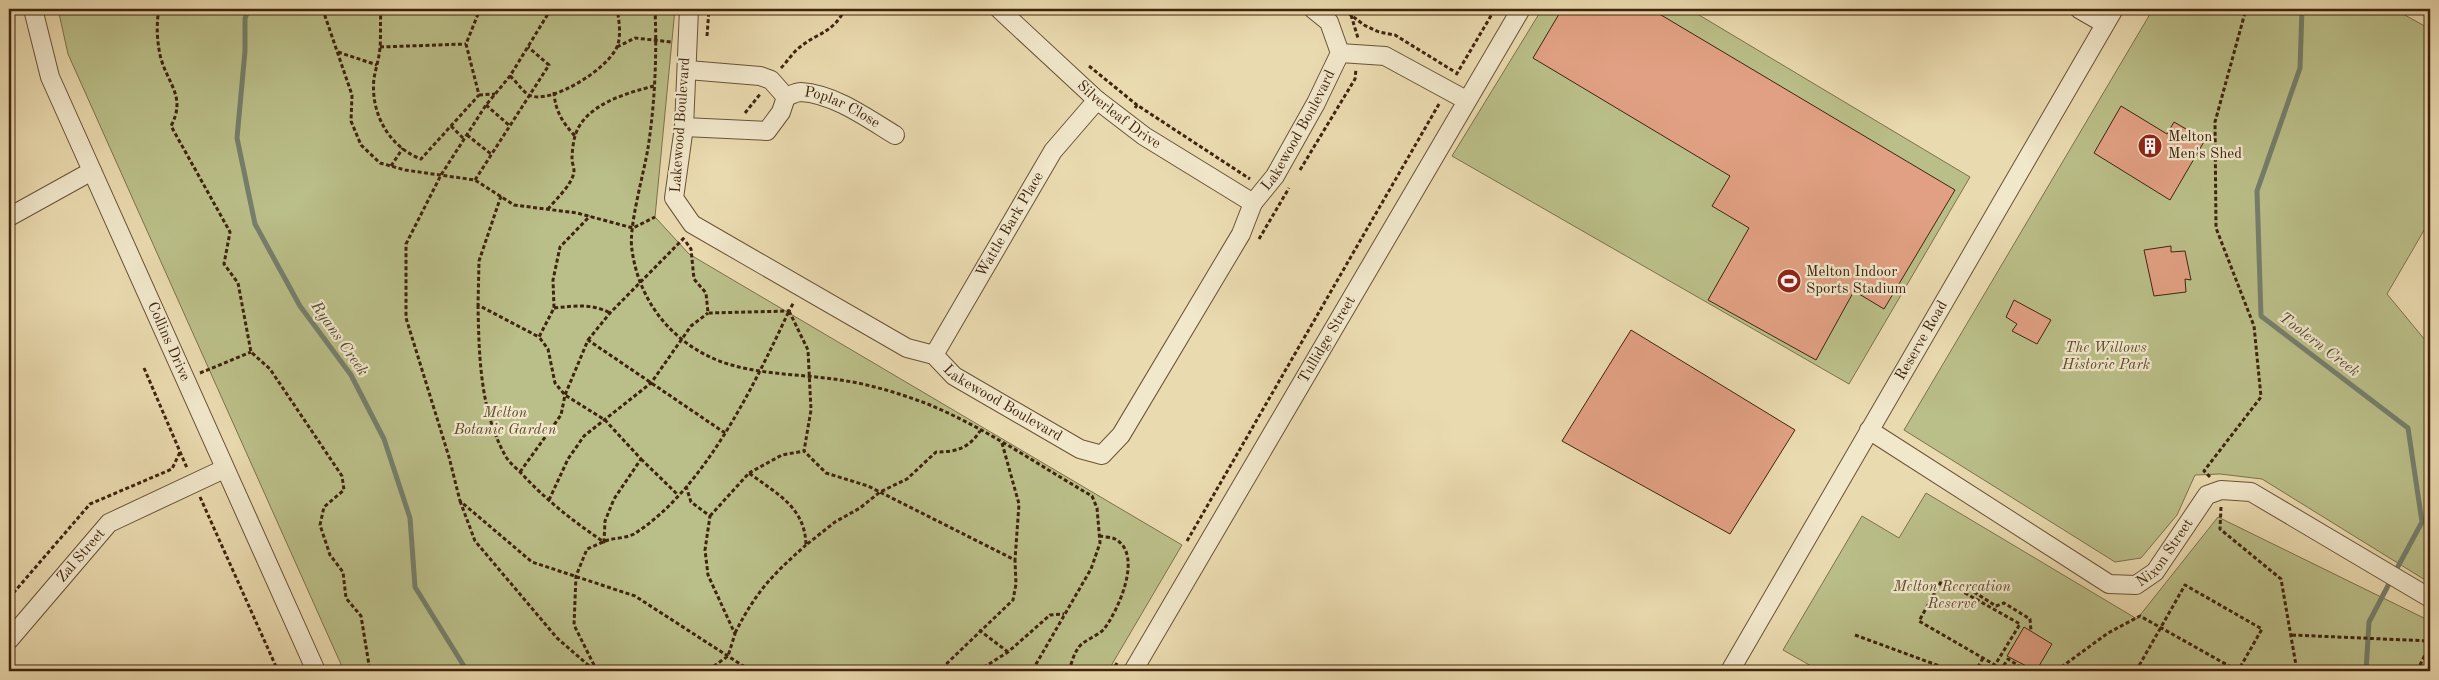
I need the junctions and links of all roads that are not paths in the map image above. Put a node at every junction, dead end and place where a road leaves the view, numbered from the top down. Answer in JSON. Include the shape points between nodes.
{"nodes":[{"id":1,"x":33,"y":9,"type":"edge"},
{"id":2,"x":689,"y":9,"type":"edge"},
{"id":3,"x":998,"y":9,"type":"edge"},
{"id":4,"x":1313,"y":9,"type":"edge"},
{"id":5,"x":1521,"y":9,"type":"edge"},
{"id":6,"x":2079,"y":9,"type":"edge"},
{"id":7,"x":2109,"y":16,"type":"edge"},
{"id":8,"x":1348,"y":54,"type":"junction"},
{"id":9,"x":688,"y":70,"type":"junction"},
{"id":10,"x":786,"y":97,"type":"junction"},
{"id":11,"x":1098,"y":100,"type":"junction"},
{"id":12,"x":1466,"y":100,"type":"junction"},
{"id":13,"x":684,"y":127,"type":"junction"},
{"id":14,"x":895,"y":134,"type":"dead end"},
{"id":15,"x":92,"y":171,"type":"junction"},
{"id":16,"x":1252,"y":204,"type":"junction"},
{"id":17,"x":9,"y":217,"type":"edge"},
{"id":18,"x":934,"y":355,"type":"junction"},
{"id":19,"x":1870,"y":430,"type":"junction"},
{"id":20,"x":224,"y":468,"type":"junction"},
{"id":21,"x":2424,"y":594,"type":"edge"},
{"id":22,"x":9,"y":640,"type":"edge"},
{"id":23,"x":316,"y":671,"type":"edge"},
{"id":24,"x":1133,"y":671,"type":"edge"},
{"id":25,"x":1730,"y":671,"type":"edge"}],
"edges":[{"from":1,"to":15,"type":"street","name":"Collins Drive","via":[[50,77]]},
{"from":2,"to":9,"type":"street","name":"Lakewood Boulevard"},
{"from":3,"to":11,"type":"street","name":"Silverleaf Drive"},
{"from":4,"to":8,"type":"street","name":"Lakewood Boulevard","via":[[1329,22]]},
{"from":5,"to":12,"type":"street","name":"Tullidge Street"},
{"from":6,"to":7,"type":"street"},
{"from":7,"to":19,"type":"street","name":"Reserve Road"},
{"from":8,"to":12,"type":"street","via":[[1385,56]]},
{"from":8,"to":16,"type":"street","name":"Lakewood Boulevard","via":[[1275,176]]},
{"from":9,"to":10,"type":"street","via":[[760,76],[771,80]]},
{"from":9,"to":13,"type":"street","name":"Lakewood Boulevard"},
{"from":10,"to":13,"type":"street","via":[[781,112],[767,131]]},
{"from":10,"to":14,"type":"street","name":"Poplar Close","via":[[799,92],[820,96]]},
{"from":11,"to":16,"type":"street","name":"Silverleaf Drive","via":[[1144,136]]},
{"from":11,"to":18,"type":"street","name":"Wattle Bark Place","via":[[1053,151]]},
{"from":12,"to":24,"type":"street","name":"Tullidge Street"},
{"from":13,"to":18,"type":"street","name":"Lakewood Boulevard","via":[[674,198],[688,232],[803,288],[907,348]]},
{"from":15,"to":17,"type":"street"},
{"from":15,"to":20,"type":"street","name":"Collins Drive"},
{"from":16,"to":18,"type":"street","name":"Lakewood Boulevard","via":[[1241,234],[1121,435],[1102,455],[1080,450],[954,376]]},
{"from":19,"to":21,"type":"street","name":"Nixon Street","via":[[2109,584],[2136,585],[2155,572],[2207,495],[2221,490],[2251,492]]},
{"from":19,"to":25,"type":"street","name":"Reserve Road"},
{"from":20,"to":22,"type":"street","name":"Zal Street","via":[[110,522]]},
{"from":20,"to":23,"type":"street","name":"Collins Drive"}]}
